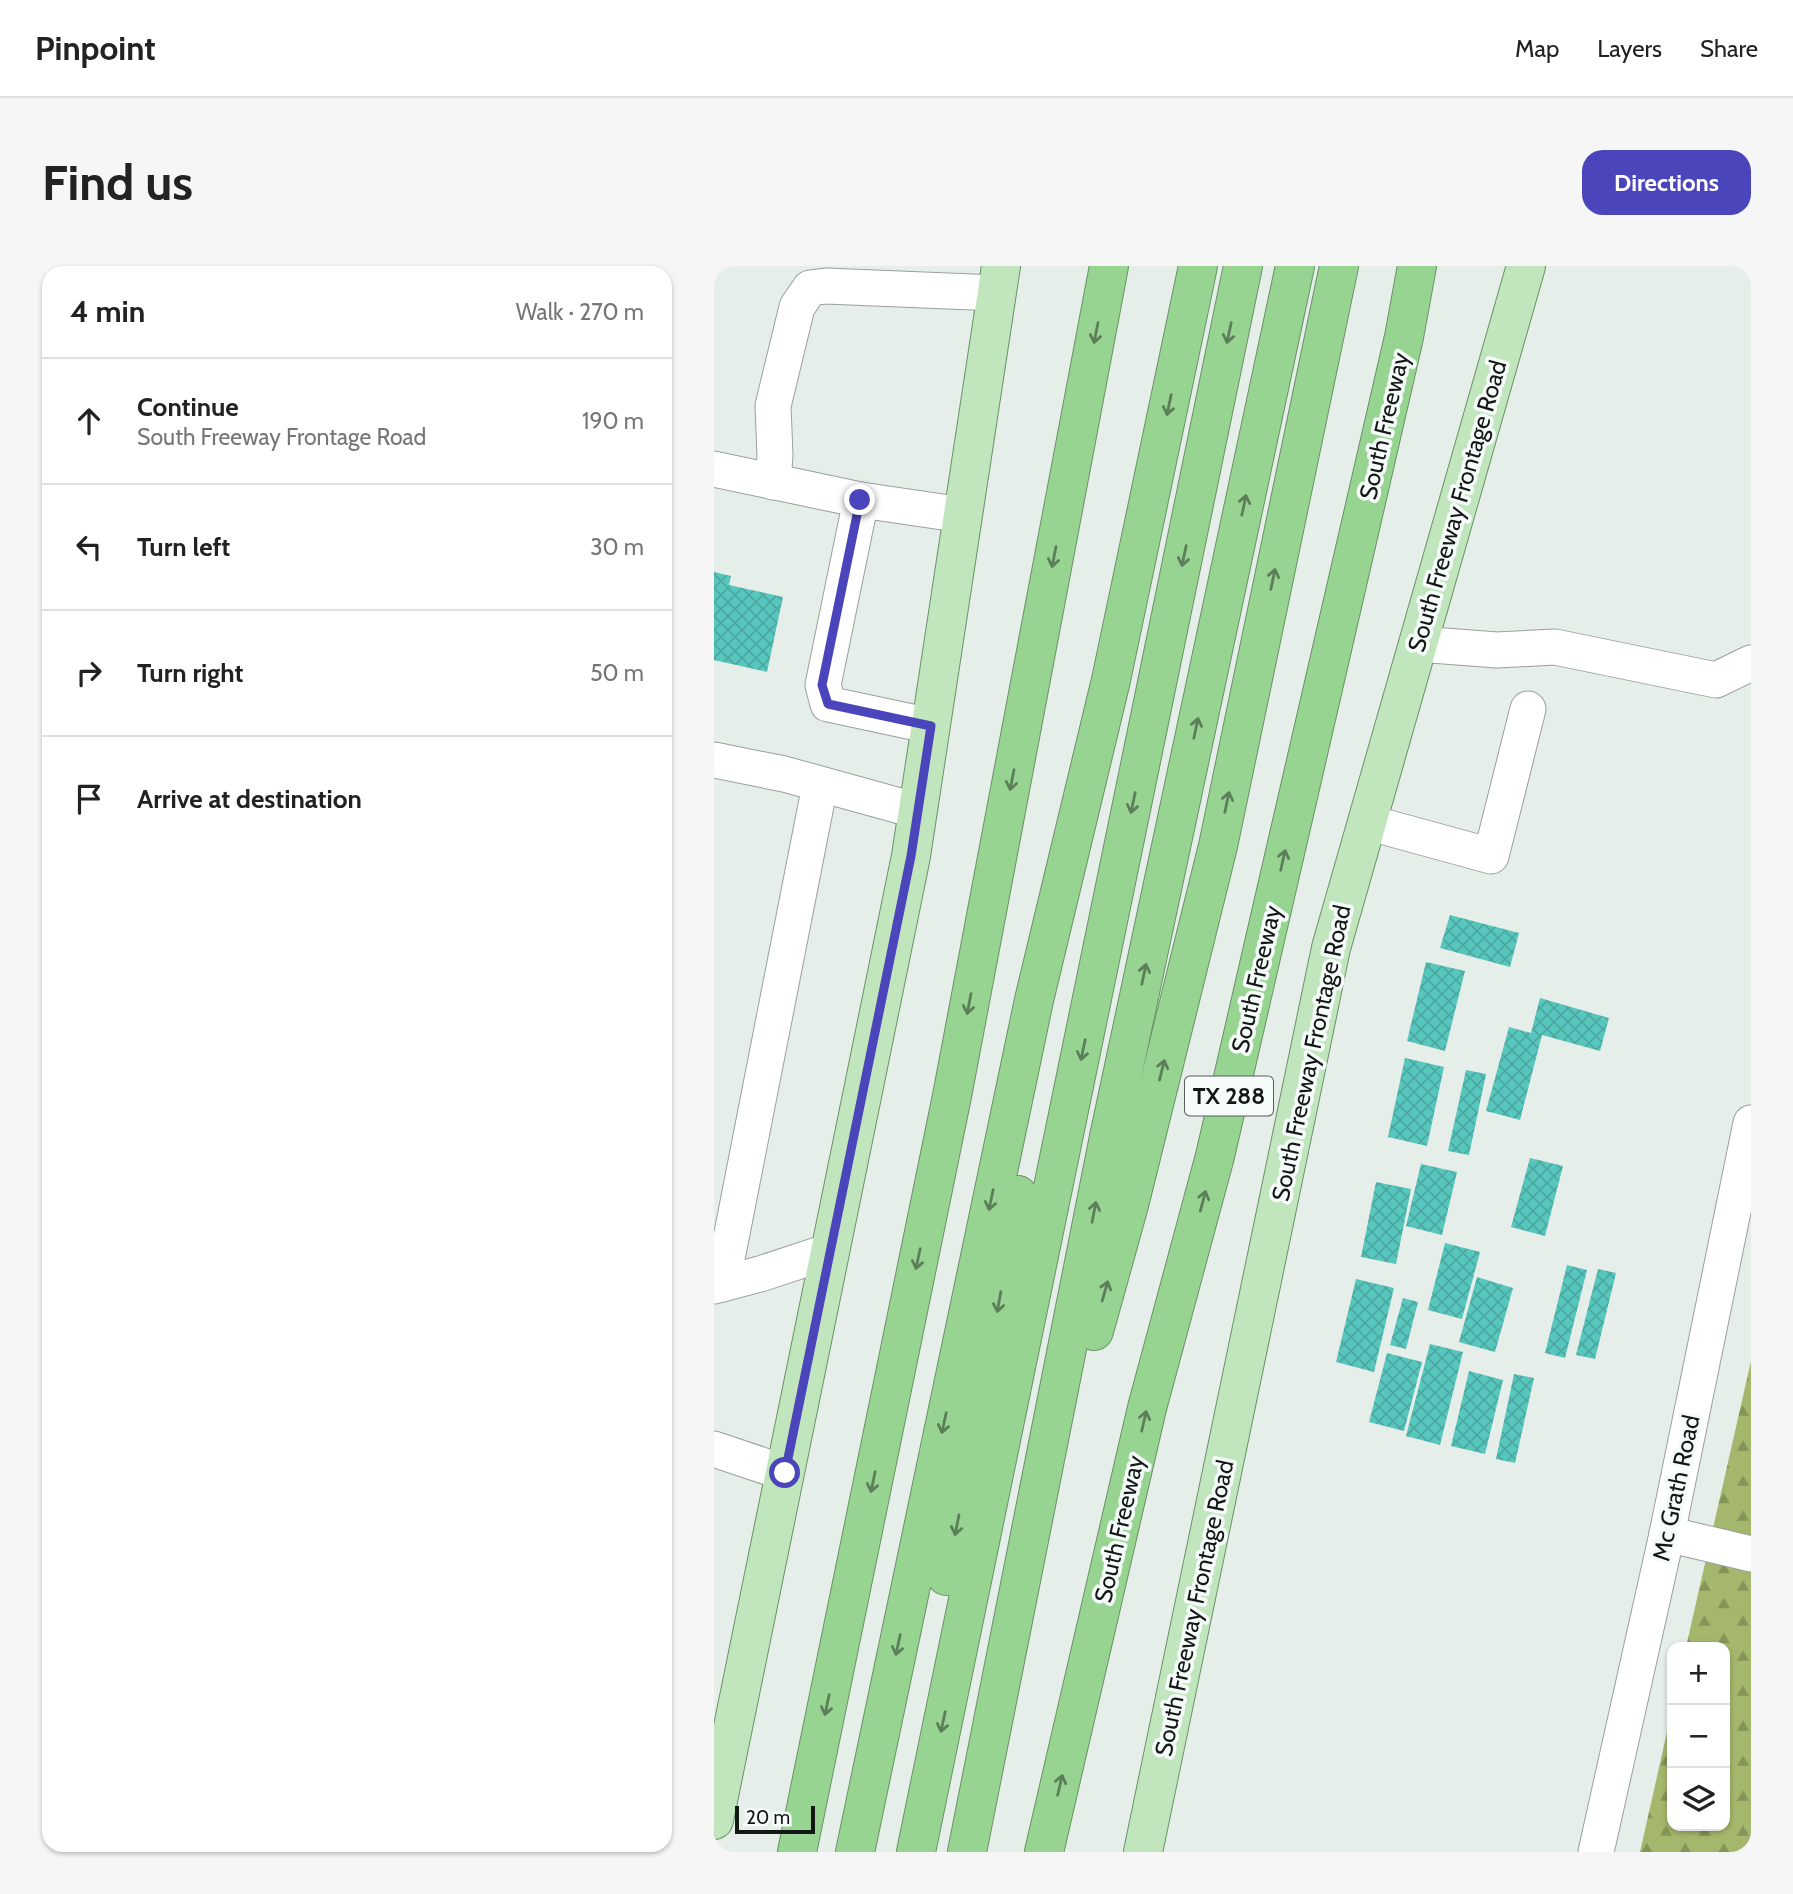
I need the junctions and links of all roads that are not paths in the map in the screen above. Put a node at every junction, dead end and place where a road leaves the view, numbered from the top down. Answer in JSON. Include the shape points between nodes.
{"nodes":[{"id":1,"x":1109,"y":266,"type":"edge"},
{"id":2,"x":1198,"y":266,"type":"edge"},
{"id":3,"x":1243,"y":266,"type":"edge"},
{"id":4,"x":1295,"y":266,"type":"edge"},
{"id":5,"x":1339,"y":266,"type":"edge"},
{"id":6,"x":1417,"y":266,"type":"edge"},
{"id":7,"x":1526,"y":266,"type":"edge"},
{"id":8,"x":999,"y":280,"type":"edge"},
{"id":9,"x":714,"y":469,"type":"edge"},
{"id":10,"x":773,"y":481,"type":"junction"},
{"id":11,"x":860,"y":500,"type":"junction"},
{"id":12,"x":963,"y":515,"type":"junction"},
{"id":13,"x":1418,"y":644,"type":"junction"},
{"id":14,"x":1751,"y":663,"type":"edge"},
{"id":15,"x":1111,"y":680,"type":"junction"},
{"id":16,"x":1528,"y":709,"type":"dead end"},
{"id":17,"x":931,"y":726,"type":"junction"},
{"id":18,"x":714,"y":760,"type":"edge"},
{"id":19,"x":820,"y":785,"type":"junction"},
{"id":20,"x":918,"y":811,"type":"junction"},
{"id":21,"x":1367,"y":822,"type":"junction"},
{"id":22,"x":1751,"y":1122,"type":"edge"},
{"id":23,"x":831,"y":1251,"type":"junction"},
{"id":24,"x":718,"y":1285,"type":"edge"},
{"id":25,"x":714,"y":1449,"type":"edge"},
{"id":26,"x":785,"y":1473,"type":"junction"},
{"id":27,"x":1667,"y":1534,"type":"junction"},
{"id":28,"x":1751,"y":1554,"type":"edge"},
{"id":29,"x":1014,"y":1616,"type":"junction"},
{"id":30,"x":714,"y":1820,"type":"edge"},
{"id":31,"x":797,"y":1852,"type":"edge"},
{"id":32,"x":855,"y":1852,"type":"edge"},
{"id":33,"x":895,"y":1852,"type":"edge"},
{"id":34,"x":916,"y":1852,"type":"edge"},
{"id":35,"x":967,"y":1852,"type":"edge"},
{"id":36,"x":1044,"y":1852,"type":"edge"},
{"id":37,"x":1143,"y":1852,"type":"edge"},
{"id":38,"x":1596,"y":1852,"type":"edge"}],
"edges":[{"from":1,"to":31,"type":"highway","one_way":true,"via":[[952,1096]]},
{"from":2,"to":15,"type":"highway","one_way":true},
{"from":3,"to":34,"type":"highway","one_way":true},
{"from":29,"to":4,"type":"highway","one_way":true,"via":[[1109,1137]]},
{"from":29,"to":5,"type":"highway","one_way":true,"via":[[1129,1205],[1218,846]]},
{"from":36,"to":6,"type":"highway","name":"South Freeway","number":"TX 288","one_way":true,"via":[[1147,1408],[1224,1116],[1405,337]]},
{"from":7,"to":13,"type":"main road","name":"South Freeway Frontage Road"},
{"from":8,"to":10,"type":"street","via":[[810,288],[797,307],[773,406]]},
{"from":8,"to":12,"type":"main road"},
{"from":9,"to":10,"type":"street"},
{"from":10,"to":11,"type":"street"},
{"from":11,"to":12,"type":"street"},
{"from":11,"to":17,"type":"street","via":[[822,685],[828,704]]},
{"from":12,"to":17,"type":"main road"},
{"from":13,"to":14,"type":"street","via":[[1497,650],[1555,648],[1716,680]]},
{"from":13,"to":21,"type":"main road","name":"South Freeway Frontage Road"},
{"from":15,"to":32,"type":"highway","one_way":true,"via":[[1034,1000]]},
{"from":15,"to":33,"type":"highway","one_way":true},
{"from":16,"to":21,"type":"street","via":[[1491,856]]},
{"from":17,"to":20,"type":"main road"},
{"from":18,"to":19,"type":"street"},
{"from":19,"to":20,"type":"street"},
{"from":19,"to":24,"type":"street"},
{"from":20,"to":23,"type":"main road"},
{"from":21,"to":37,"type":"main road","name":"South Freeway Frontage Road","via":[[1328,962]]},
{"from":22,"to":27,"type":"street","name":"Mc Grath Road"},
{"from":23,"to":24,"type":"street"},
{"from":23,"to":26,"type":"main road"},
{"from":25,"to":26,"type":"street"},
{"from":26,"to":30,"type":"main road"},
{"from":27,"to":28,"type":"street"},
{"from":27,"to":38,"type":"street","name":"Mc Grath Road"},
{"from":29,"to":35,"type":"highway"}]}
